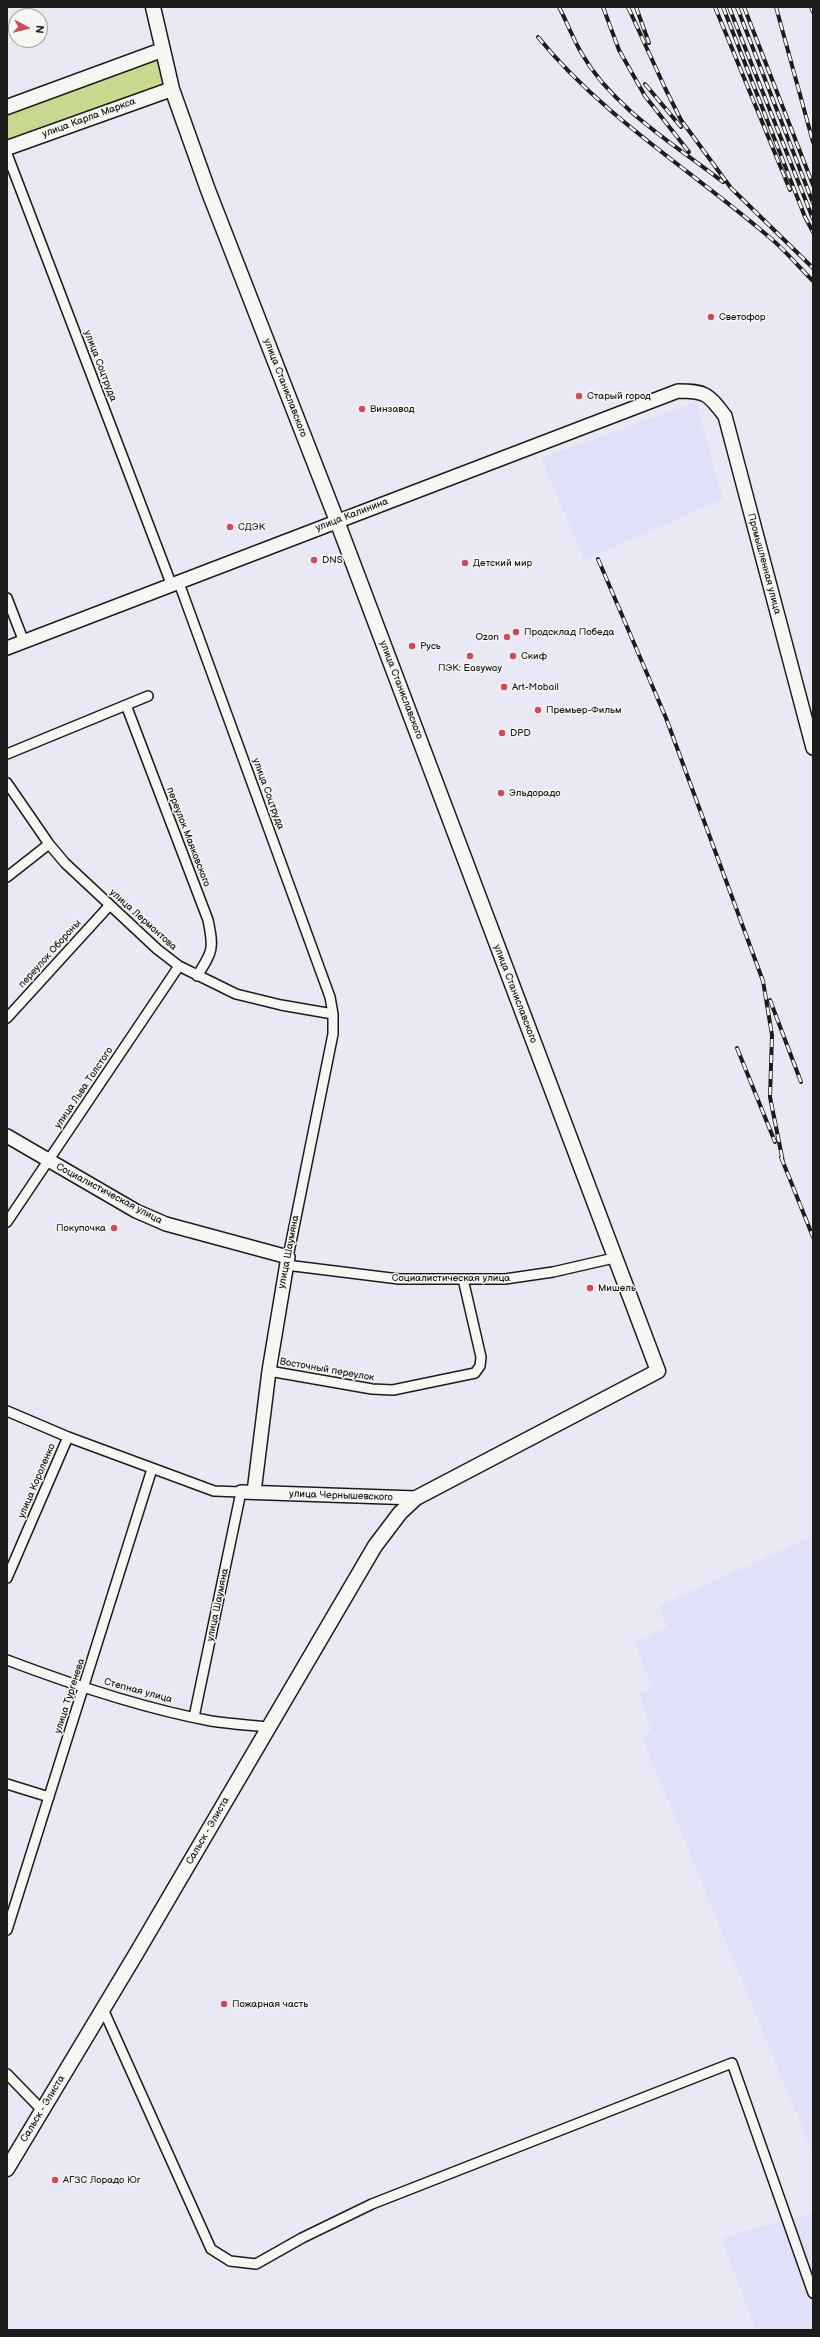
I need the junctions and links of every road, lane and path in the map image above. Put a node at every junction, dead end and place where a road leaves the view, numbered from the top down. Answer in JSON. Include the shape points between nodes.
{"nodes":[{"id":1,"x":153,"y":7,"type":"edge"},
{"id":2,"x":162,"y":50,"type":"junction"},
{"id":3,"x":172,"y":88,"type":"junction"},
{"id":4,"x":7,"y":107,"type":"edge"},
{"id":5,"x":7,"y":148,"type":"edge"},
{"id":6,"x":7,"y":154,"type":"edge"},
{"id":7,"x":699,"y":391,"type":"joint"},
{"id":8,"x":337,"y":521,"type":"junction"},
{"id":9,"x":175,"y":585,"type":"junction"},
{"id":10,"x":7,"y":598,"type":"edge"},
{"id":11,"x":24,"y":642,"type":"junction"},
{"id":12,"x":7,"y":648,"type":"edge"},
{"id":13,"x":148,"y":696,"type":"dead end"},
{"id":14,"x":126,"y":705,"type":"junction"},
{"id":15,"x":813,"y":748,"type":"edge"},
{"id":16,"x":7,"y":754,"type":"edge"},
{"id":17,"x":7,"y":783,"type":"edge"},
{"id":18,"x":49,"y":844,"type":"junction"},
{"id":19,"x":7,"y":877,"type":"edge"},
{"id":20,"x":109,"y":906,"type":"junction"},
{"id":21,"x":179,"y":966,"type":"junction"},
{"id":22,"x":197,"y":976,"type":"junction"},
{"id":23,"x":333,"y":1014,"type":"junction"},
{"id":24,"x":7,"y":1018,"type":"edge"},
{"id":25,"x":7,"y":1136,"type":"edge"},
{"id":26,"x":48,"y":1161,"type":"junction"},
{"id":27,"x":7,"y":1222,"type":"edge"},
{"id":28,"x":614,"y":1258,"type":"junction"},
{"id":29,"x":287,"y":1261,"type":"junction"},
{"id":30,"x":462,"y":1279,"type":"junction"},
{"id":31,"x":269,"y":1371,"type":"junction"},
{"id":32,"x":658,"y":1371,"type":"joint"},
{"id":33,"x":7,"y":1411,"type":"edge"},
{"id":34,"x":68,"y":1437,"type":"junction"},
{"id":35,"x":152,"y":1469,"type":"junction"},
{"id":36,"x":241,"y":1492,"type":"junction"},
{"id":37,"x":254,"y":1492,"type":"junction"},
{"id":38,"x":416,"y":1498,"type":"junction"},
{"id":39,"x":7,"y":1578,"type":"edge"},
{"id":40,"x":7,"y":1660,"type":"edge"},
{"id":41,"x":84,"y":1687,"type":"junction"},
{"id":42,"x":194,"y":1717,"type":"junction"},
{"id":43,"x":268,"y":1727,"type":"junction"},
{"id":44,"x":7,"y":1784,"type":"edge"},
{"id":45,"x":49,"y":1797,"type":"junction"},
{"id":46,"x":10,"y":1911,"type":"edge"},
{"id":47,"x":7,"y":1930,"type":"edge"},
{"id":48,"x":103,"y":2009,"type":"junction"},
{"id":49,"x":7,"y":2074,"type":"edge"},
{"id":50,"x":42,"y":2110,"type":"junction"},
{"id":51,"x":7,"y":2169,"type":"edge"},
{"id":52,"x":813,"y":2293,"type":"edge"}],
"edges":[{"from":1,"to":2,"type":"main road","name":"улица Станиславского"},
{"from":2,"to":3,"type":"main road","name":"улица Станиславского"},
{"from":2,"to":4,"type":"main road"},
{"from":3,"to":5,"type":"main road","name":"улица Карла Маркса"},
{"from":3,"to":8,"type":"main road","name":"улица Станиславского","via":[[208,190]]},
{"from":6,"to":9,"type":"street","name":"улица Соцтруда"},
{"from":7,"to":8,"type":"main road","name":"улица Калинина","via":[[678,391]]},
{"from":7,"to":15,"type":"main road","name":"Промышленная улица","via":[[711,398],[725,416]]},
{"from":8,"to":9,"type":"main road","name":"улица Калинина"},
{"from":8,"to":28,"type":"main road","name":"улица Станиславского"},
{"from":9,"to":11,"type":"main road","name":"улица Калинина"},
{"from":9,"to":23,"type":"street","name":"улица Соцтруда","via":[[330,997]]},
{"from":10,"to":11,"type":"street"},
{"from":11,"to":12,"type":"main road","name":"улица Калинина"},
{"from":13,"to":14,"type":"street"},
{"from":14,"to":16,"type":"street"},
{"from":14,"to":22,"type":"street","name":"переулок Маяковского","via":[[208,920],[213,944]]},
{"from":17,"to":18,"type":"street","name":"улица Лермонтова"},
{"from":18,"to":19,"type":"street"},
{"from":18,"to":20,"type":"street","name":"улица Лермонтова"},
{"from":20,"to":21,"type":"street","name":"улица Лермонтова"},
{"from":20,"to":24,"type":"street","name":"переулок Обороны"},
{"from":21,"to":22,"type":"street","name":"улица Лермонтова"},
{"from":21,"to":26,"type":"street","name":"улица Льва Толстого"},
{"from":22,"to":23,"type":"street","name":"улица Лермонтова","via":[[236,994]]},
{"from":23,"to":29,"type":"street","name":"улица Шаумяна","via":[[333,1034]]},
{"from":25,"to":26,"type":"main road","name":"Социалистическая улица"},
{"from":26,"to":27,"type":"street","name":"улица Льва Толстого"},
{"from":26,"to":29,"type":"main road","name":"Социалистическая улица","via":[[136,1211],[166,1224]]},
{"from":28,"to":30,"type":"street","name":"Социалистическая улица","via":[[553,1272],[505,1279]]},
{"from":28,"to":32,"type":"main road","name":"улица Станиславского"},
{"from":29,"to":30,"type":"street","name":"Социалистическая улица","via":[[399,1279]]},
{"from":29,"to":31,"type":"main road","name":"улица Шаумяна"},
{"from":30,"to":31,"type":"street","name":"Восточный переулок","via":[[481,1357],[480,1366],[475,1373],[393,1390],[372,1390]]},
{"from":31,"to":37,"type":"main road","name":"улица Шаумяна"},
{"from":32,"to":38,"type":"main road","name":"улица Чернышевского"},
{"from":33,"to":34,"type":"street","name":"улица Чернышевского"},
{"from":34,"to":35,"type":"street","name":"улица Чернышевского"},
{"from":34,"to":39,"type":"street","name":"улица Короленко"},
{"from":35,"to":36,"type":"street","name":"улица Чернышевского","via":[[214,1491]]},
{"from":35,"to":41,"type":"street","name":"улица Тургенева"},
{"from":36,"to":37,"type":"main road","name":"улица Чернышевского"},
{"from":36,"to":42,"type":"street","name":"улица Шаумяна"},
{"from":37,"to":38,"type":"main road","name":"улица Чернышевского"},
{"from":38,"to":43,"type":"main road","name":"Сальск - Элиста","via":[[400,1513],[375,1546]]},
{"from":40,"to":41,"type":"street","name":"Степная улица"},
{"from":41,"to":42,"type":"street","name":"Степная улица"},
{"from":41,"to":45,"type":"street","name":"улица Тургенева"},
{"from":42,"to":43,"type":"street","name":"Степная улица"},
{"from":43,"to":48,"type":"main road","name":"Сальск - Элиста"},
{"from":44,"to":45,"type":"street"},
{"from":45,"to":46,"type":"street","name":"улица Тургенева"},
{"from":46,"to":47,"type":"street","name":"улица Тургенева"},
{"from":48,"to":50,"type":"main road","name":"Сальск - Элиста"},
{"from":48,"to":52,"type":"street","via":[[211,2249],[230,2261],[256,2264],[372,2204],[732,2063]]},
{"from":49,"to":50,"type":"street"},
{"from":50,"to":51,"type":"main road","name":"Сальск - Элиста"}]}
